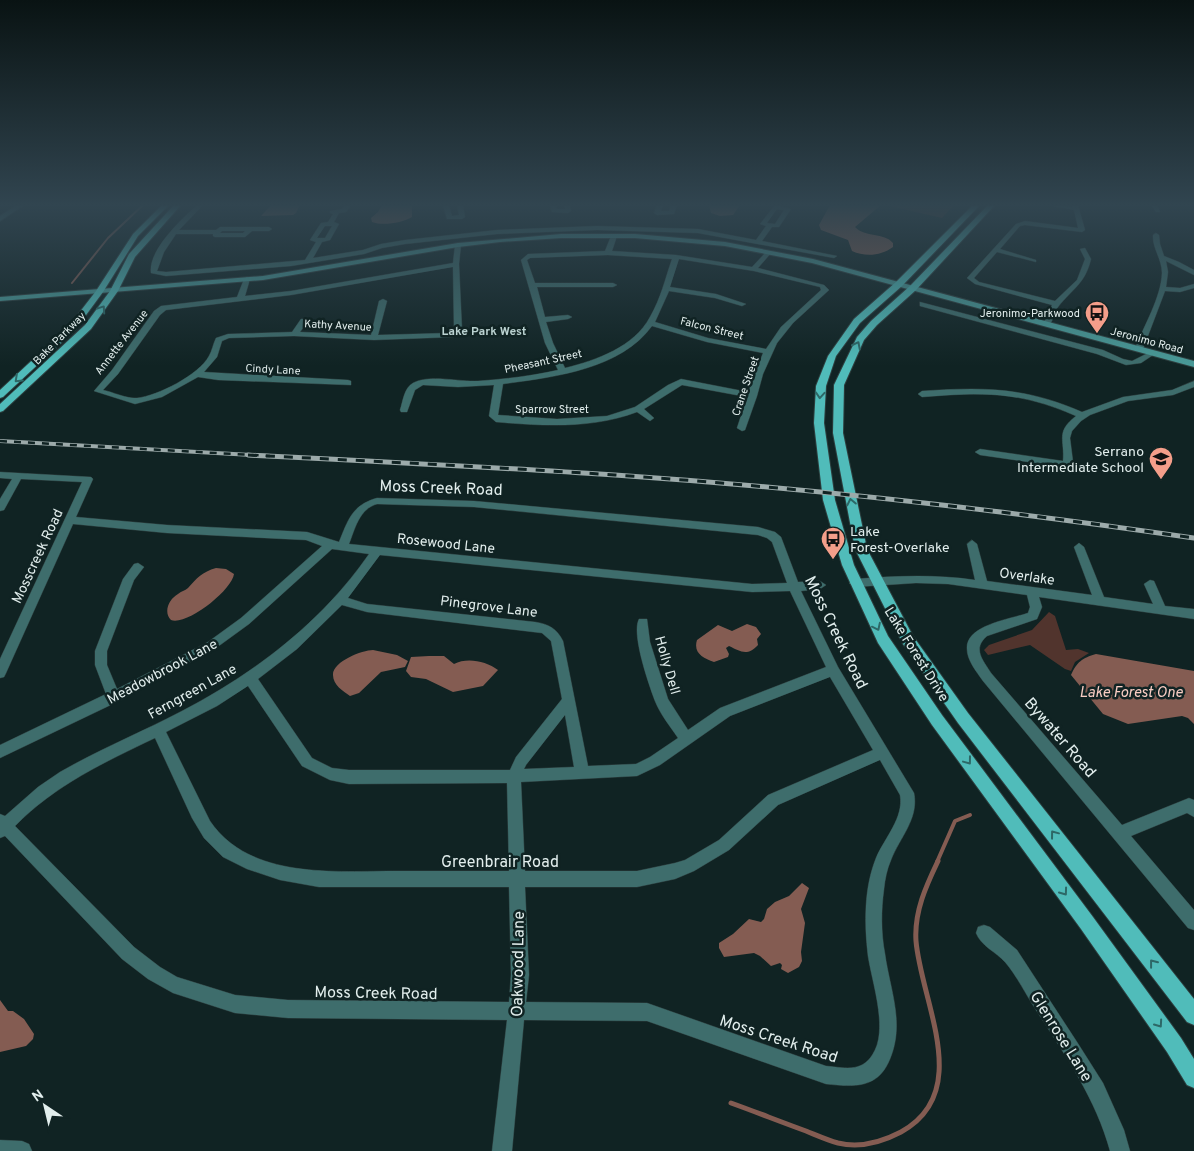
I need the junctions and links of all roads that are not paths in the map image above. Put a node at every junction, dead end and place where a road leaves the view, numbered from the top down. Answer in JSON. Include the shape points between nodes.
{"nodes":[{"id":1,"x":1163,"y":258,"type":"edge"},
{"id":2,"x":120,"y":259,"type":"edge"},
{"id":3,"x":131,"y":259,"type":"edge"},
{"id":4,"x":156,"y":259,"type":"edge"},
{"id":5,"x":322,"y":259,"type":"edge"},
{"id":6,"x":374,"y":259,"type":"edge"},
{"id":7,"x":457,"y":259,"type":"edge"},
{"id":8,"x":525,"y":259,"type":"edge"},
{"id":9,"x":675,"y":259,"type":"edge"},
{"id":10,"x":688,"y":259,"type":"edge"},
{"id":11,"x":763,"y":259,"type":"edge"},
{"id":12,"x":800,"y":259,"type":"edge"},
{"id":13,"x":923,"y":259,"type":"edge"},
{"id":14,"x":941,"y":259,"type":"edge"},
{"id":15,"x":988,"y":259,"type":"edge"},
{"id":16,"x":1026,"y":259,"type":"edge"},
{"id":17,"x":1088,"y":259,"type":"edge"},
{"id":18,"x":1165,"y":259,"type":"edge"},
{"id":19,"x":308,"y":261,"type":"joint"},
{"id":20,"x":1034,"y":261,"type":"dead end"},
{"id":21,"x":456,"y":264,"type":"junction"},
{"id":22,"x":754,"y":268,"type":"junction"},
{"id":23,"x":1194,"y":273,"type":"edge"},
{"id":24,"x":246,"y":279,"type":"junction"},
{"id":25,"x":899,"y":284,"type":"junction"},
{"id":26,"x":612,"y":285,"type":"dead end"},
{"id":27,"x":532,"y":286,"type":"junction"},
{"id":28,"x":1194,"y":286,"type":"edge"},
{"id":29,"x":665,"y":288,"type":"junction"},
{"id":30,"x":913,"y":288,"type":"junction"},
{"id":31,"x":1161,"y":289,"type":"junction"},
{"id":32,"x":114,"y":291,"type":"junction"},
{"id":33,"x":99,"y":292,"type":"junction"},
{"id":34,"x":0,"y":299,"type":"edge"},
{"id":35,"x":240,"y":300,"type":"junction"},
{"id":36,"x":383,"y":301,"type":"dead end"},
{"id":37,"x":742,"y":304,"type":"dead end"},
{"id":38,"x":922,"y":304,"type":"dead end"},
{"id":39,"x":1056,"y":304,"type":"junction"},
{"id":40,"x":568,"y":317,"type":"dead end"},
{"id":41,"x":540,"y":320,"type":"junction"},
{"id":42,"x":304,"y":321,"type":"dead end"},
{"id":43,"x":650,"y":323,"type":"junction"},
{"id":44,"x":1047,"y":324,"type":"junction"},
{"id":45,"x":294,"y":334,"type":"junction"},
{"id":46,"x":374,"y":338,"type":"junction"},
{"id":47,"x":1138,"y":349,"type":"junction"},
{"id":48,"x":768,"y":352,"type":"junction"},
{"id":49,"x":1152,"y":353,"type":"junction"},
{"id":50,"x":1194,"y":364,"type":"edge"},
{"id":51,"x":562,"y":371,"type":"junction"},
{"id":52,"x":198,"y":374,"type":"junction"},
{"id":53,"x":499,"y":382,"type":"junction"},
{"id":54,"x":348,"y":384,"type":"dead end"},
{"id":55,"x":1194,"y":384,"type":"edge"},
{"id":56,"x":922,"y":394,"type":"dead end"},
{"id":57,"x":0,"y":395,"type":"edge"},
{"id":58,"x":160,"y":395,"type":"junction"},
{"id":59,"x":753,"y":396,"type":"junction"},
{"id":60,"x":168,"y":400,"type":"dead end"},
{"id":61,"x":0,"y":409,"type":"edge"},
{"id":62,"x":638,"y":409,"type":"junction"},
{"id":63,"x":404,"y":410,"type":"dead end"},
{"id":64,"x":1083,"y":416,"type":"junction"},
{"id":65,"x":650,"y":418,"type":"dead end"},
{"id":66,"x":742,"y":428,"type":"dead end"},
{"id":67,"x":980,"y":452,"type":"dead end"},
{"id":68,"x":0,"y":475,"type":"edge"},
{"id":69,"x":18,"y":476,"type":"junction"},
{"id":70,"x":0,"y":508,"type":"edge"},
{"id":71,"x":70,"y":520,"type":"junction"},
{"id":72,"x":972,"y":544,"type":"dead end"},
{"id":73,"x":337,"y":545,"type":"junction"},
{"id":74,"x":1079,"y":546,"type":"dead end"},
{"id":75,"x":376,"y":551,"type":"junction"},
{"id":76,"x":138,"y":567,"type":"dead end"},
{"id":77,"x":876,"y":582,"type":"junction"},
{"id":78,"x":855,"y":583,"type":"junction"},
{"id":79,"x":982,"y":584,"type":"junction"},
{"id":80,"x":1150,"y":584,"type":"dead end"},
{"id":81,"x":820,"y":585,"type":"dead end"},
{"id":82,"x":794,"y":587,"type":"junction"},
{"id":83,"x":1032,"y":592,"type":"junction"},
{"id":84,"x":339,"y":600,"type":"junction"},
{"id":85,"x":1099,"y":600,"type":"junction"},
{"id":86,"x":1161,"y":609,"type":"junction"},
{"id":87,"x":1194,"y":614,"type":"edge"},
{"id":88,"x":643,"y":622,"type":"dead end"},
{"id":89,"x":833,"y":670,"type":"junction"},
{"id":90,"x":0,"y":673,"type":"edge"},
{"id":91,"x":250,"y":678,"type":"junction"},
{"id":92,"x":114,"y":697,"type":"junction"},
{"id":93,"x":568,"y":701,"type":"junction"},
{"id":94,"x":158,"y":729,"type":"junction"},
{"id":95,"x":686,"y":739,"type":"junction"},
{"id":96,"x":0,"y":752,"type":"edge"},
{"id":97,"x":883,"y":752,"type":"junction"},
{"id":98,"x":582,"y":772,"type":"junction"},
{"id":99,"x":514,"y":776,"type":"junction"},
{"id":100,"x":1192,"y":806,"type":"edge"},
{"id":101,"x":2,"y":826,"type":"edge"},
{"id":102,"x":1121,"y":834,"type":"junction"},
{"id":103,"x":517,"y":879,"type":"junction"},
{"id":104,"x":1194,"y":922,"type":"edge"},
{"id":105,"x":984,"y":934,"type":"dead end"},
{"id":106,"x":517,"y":1012,"type":"junction"},
{"id":107,"x":1194,"y":1015,"type":"edge"},
{"id":108,"x":1194,"y":1078,"type":"edge"},
{"id":109,"x":0,"y":1150,"type":"edge"},
{"id":110,"x":22,"y":1151,"type":"edge"},
{"id":111,"x":502,"y":1151,"type":"edge"},
{"id":112,"x":1120,"y":1151,"type":"edge"}],
"edges":[{"from":1,"to":31,"type":"street","via":[[1165,271]]},
{"from":2,"to":33,"type":"main road","name":"Bake Parkway"},
{"from":3,"to":32,"type":"main road","name":"Bake Parkway"},
{"from":4,"to":19,"type":"street","via":[[153,272],[166,274]]},
{"from":5,"to":19,"type":"street"},
{"from":6,"to":24,"type":"main road","name":"Jeronimo Road"},
{"from":7,"to":21,"type":"street"},
{"from":8,"to":27,"type":"street"},
{"from":9,"to":29,"type":"street","name":"Pheasant Street"},
{"from":10,"to":22,"type":"street"},
{"from":11,"to":22,"type":"street"},
{"from":12,"to":25,"type":"main road","name":"Jeronimo Road"},
{"from":13,"to":25,"type":"main road","name":"Lake Forest Drive"},
{"from":14,"to":30,"type":"main road","name":"Lake Forest Drive"},
{"from":15,"to":39,"type":"street","via":[[972,280]]},
{"from":16,"to":20,"type":"street"},
{"from":17,"to":39,"type":"street","via":[[1077,286]]},
{"from":18,"to":23,"type":"street"},
{"from":21,"to":35,"type":"street"},
{"from":21,"to":46,"type":"street","name":"Kathy Avenue","via":[[458,330],[451,335]]},
{"from":22,"to":48,"type":"street","name":"Crane Street","via":[[822,286],[825,290],[794,317]]},
{"from":24,"to":32,"type":"main road","name":"Jeronimo Road"},
{"from":24,"to":35,"type":"street"},
{"from":25,"to":30,"type":"main road","name":"Jeronimo Road"},
{"from":25,"to":78,"type":"main road","name":"Lake Forest Drive","one_way":true,"via":[[851,328],[832,356],[821,386],[819,423],[829,500]]},
{"from":26,"to":27,"type":"street"},
{"from":27,"to":41,"type":"street"},
{"from":28,"to":31,"type":"street","via":[[1176,291]]},
{"from":29,"to":37,"type":"street","via":[[716,296]]},
{"from":29,"to":43,"type":"street","name":"Pheasant Street"},
{"from":30,"to":44,"type":"main road","name":"Jeronimo Road"},
{"from":77,"to":30,"type":"main road","name":"Lake Forest Drive","one_way":true,"via":[[861,549],[848,490],[838,433],[839,385],[860,340]]},
{"from":31,"to":47,"type":"street"},
{"from":32,"to":33,"type":"main road","name":"Jeronimo Road"},
{"from":61,"to":32,"type":"main road","name":"Bake Parkway","one_way":true,"via":[[88,327]]},
{"from":33,"to":34,"type":"main road","name":"Jeronimo Road"},
{"from":33,"to":57,"type":"main road","name":"Bake Parkway","one_way":true,"via":[[72,328]]},
{"from":35,"to":58,"type":"street","name":"Annette Avenue","via":[[164,308],[98,392],[135,401]]},
{"from":36,"to":46,"type":"street"},
{"from":38,"to":49,"type":"street","via":[[1100,352],[1126,362],[1138,363]]},
{"from":39,"to":44,"type":"street"},
{"from":40,"to":41,"type":"street"},
{"from":41,"to":51,"type":"street","via":[[551,353]]},
{"from":42,"to":45,"type":"street"},
{"from":43,"to":48,"type":"street","name":"Falcon Street","via":[[715,342]]},
{"from":43,"to":51,"type":"street","name":"Pheasant Street","via":[[641,335],[614,352]]},
{"from":44,"to":47,"type":"main road","name":"Jeronimo Road"},
{"from":45,"to":46,"type":"street","name":"Kathy Avenue"},
{"from":45,"to":52,"type":"street","name":"Kathy Avenue","via":[[224,337]]},
{"from":47,"to":49,"type":"main road","name":"Jeronimo Road"},
{"from":48,"to":59,"type":"street","name":"Crane Street"},
{"from":49,"to":50,"type":"main road","name":"Jeronimo Road"},
{"from":51,"to":53,"type":"street","name":"Pheasant Street"},
{"from":52,"to":54,"type":"street","name":"Cindy Lane"},
{"from":52,"to":58,"type":"street"},
{"from":53,"to":62,"type":"street","name":"Sparrow Street","via":[[496,418],[575,422],[607,418]]},
{"from":53,"to":63,"type":"street","name":"Pheasant Street","via":[[422,382],[411,389]]},
{"from":55,"to":64,"type":"street","via":[[1171,393],[1124,399]]},
{"from":56,"to":64,"type":"street","via":[[984,390],[1013,392],[1045,400]]},
{"from":58,"to":60,"type":"street"},
{"from":59,"to":62,"type":"street","name":"Sparrow Street","via":[[681,382]]},
{"from":59,"to":66,"type":"street","name":"Crane Street"},
{"from":62,"to":65,"type":"street"},
{"from":64,"to":67,"type":"street","via":[[1066,431],[1068,462],[1064,464]]},
{"from":68,"to":69,"type":"street"},
{"from":69,"to":70,"type":"street"},
{"from":69,"to":71,"type":"street","name":"Mosscreek Road","via":[[88,479]]},
{"from":71,"to":73,"type":"street","name":"Rosewood Lane","via":[[308,536]]},
{"from":71,"to":90,"type":"street","name":"Mosscreek Road"},
{"from":72,"to":79,"type":"street"},
{"from":73,"to":75,"type":"street","name":"Rosewood Lane"},
{"from":73,"to":82,"type":"street","name":"Moss Creek Road","via":[[359,510],[368,503],[474,504],[765,532],[780,545]]},
{"from":73,"to":92,"type":"street","name":"Meadowbrook Lane","via":[[227,635],[189,659]]},
{"from":74,"to":85,"type":"street"},
{"from":75,"to":82,"type":"street","name":"Rosewood Lane","via":[[752,588]]},
{"from":75,"to":84,"type":"street","name":"Ferngreen Lane","via":[[362,575]]},
{"from":76,"to":92,"type":"street","via":[[129,579],[101,651],[101,665]]},
{"from":77,"to":78,"type":"street","name":"Overlake"},
{"from":77,"to":79,"type":"street","name":"Overlake","via":[[934,579]]},
{"from":107,"to":77,"type":"main road","name":"Lake Forest Drive","one_way":true,"via":[[963,718],[908,640]]},
{"from":78,"to":108,"type":"main road","name":"Lake Forest Drive","one_way":true,"via":[[883,639],[937,720],[1087,922]]},
{"from":79,"to":83,"type":"street","name":"Overlake"},
{"from":80,"to":86,"type":"street"},
{"from":81,"to":82,"type":"street","name":"Rosewood Lane"},
{"from":82,"to":89,"type":"street","name":"Moss Creek Road"},
{"from":83,"to":85,"type":"street","name":"Overlake"},
{"from":83,"to":102,"type":"street","name":"Bywater Road","via":[[1036,611],[1033,616],[978,635],[972,644],[973,656],[987,677]]},
{"from":84,"to":91,"type":"street","name":"Ferngreen Lane","via":[[299,639]]},
{"from":84,"to":93,"type":"street","name":"Pinegrove Lane","via":[[368,608],[549,630],[557,641]]},
{"from":85,"to":86,"type":"street","name":"Overlake"},
{"from":86,"to":87,"type":"street","name":"Overlake"},
{"from":88,"to":95,"type":"street","name":"Holly Dell","via":[[644,642],[662,701]]},
{"from":89,"to":95,"type":"street","via":[[725,712]]},
{"from":89,"to":97,"type":"street","name":"Moss Creek Road"},
{"from":91,"to":94,"type":"street","name":"Ferngreen Lane","via":[[205,706]]},
{"from":91,"to":99,"type":"street","via":[[307,762],[330,774],[349,777]]},
{"from":92,"to":96,"type":"street","name":"Meadowbrook Lane"},
{"from":93,"to":98,"type":"street","name":"Pinegrove Lane"},
{"from":93,"to":99,"type":"street","via":[[521,760]]},
{"from":94,"to":101,"type":"street","name":"Ferngreen Lane","via":[[93,759],[55,782]]},
{"from":94,"to":103,"type":"street","name":"Greenbrair Road","via":[[204,825],[218,844],[235,856],[293,876],[319,879]]},
{"from":95,"to":98,"type":"street","via":[[644,768]]},
{"from":97,"to":103,"type":"street","name":"Greenbrair Road","via":[[773,800],[724,845],[682,869],[637,879]]},
{"from":97,"to":106,"type":"street","name":"Moss Creek Road","via":[[909,800],[877,882],[874,928],[888,1028],[887,1046],[868,1074],[856,1078],[826,1075],[647,1012]]},
{"from":98,"to":99,"type":"street"},
{"from":99,"to":103,"type":"street","name":"Oakwood Lane"},
{"from":100,"to":102,"type":"street"},
{"from":101,"to":106,"type":"street","name":"Moss Creek Road","via":[[128,953],[167,980],[197,993],[235,1004],[288,1009]]},
{"from":102,"to":104,"type":"street","name":"Bywater Road"},
{"from":103,"to":106,"type":"street","name":"Oakwood Lane","via":[[520,975]]},
{"from":105,"to":112,"type":"street","name":"Glenrose Lane","via":[[1011,956],[1071,1048],[1096,1090]]},
{"from":106,"to":111,"type":"street","name":"Oakwood Lane"},
{"from":109,"to":110,"type":"street"}]}
